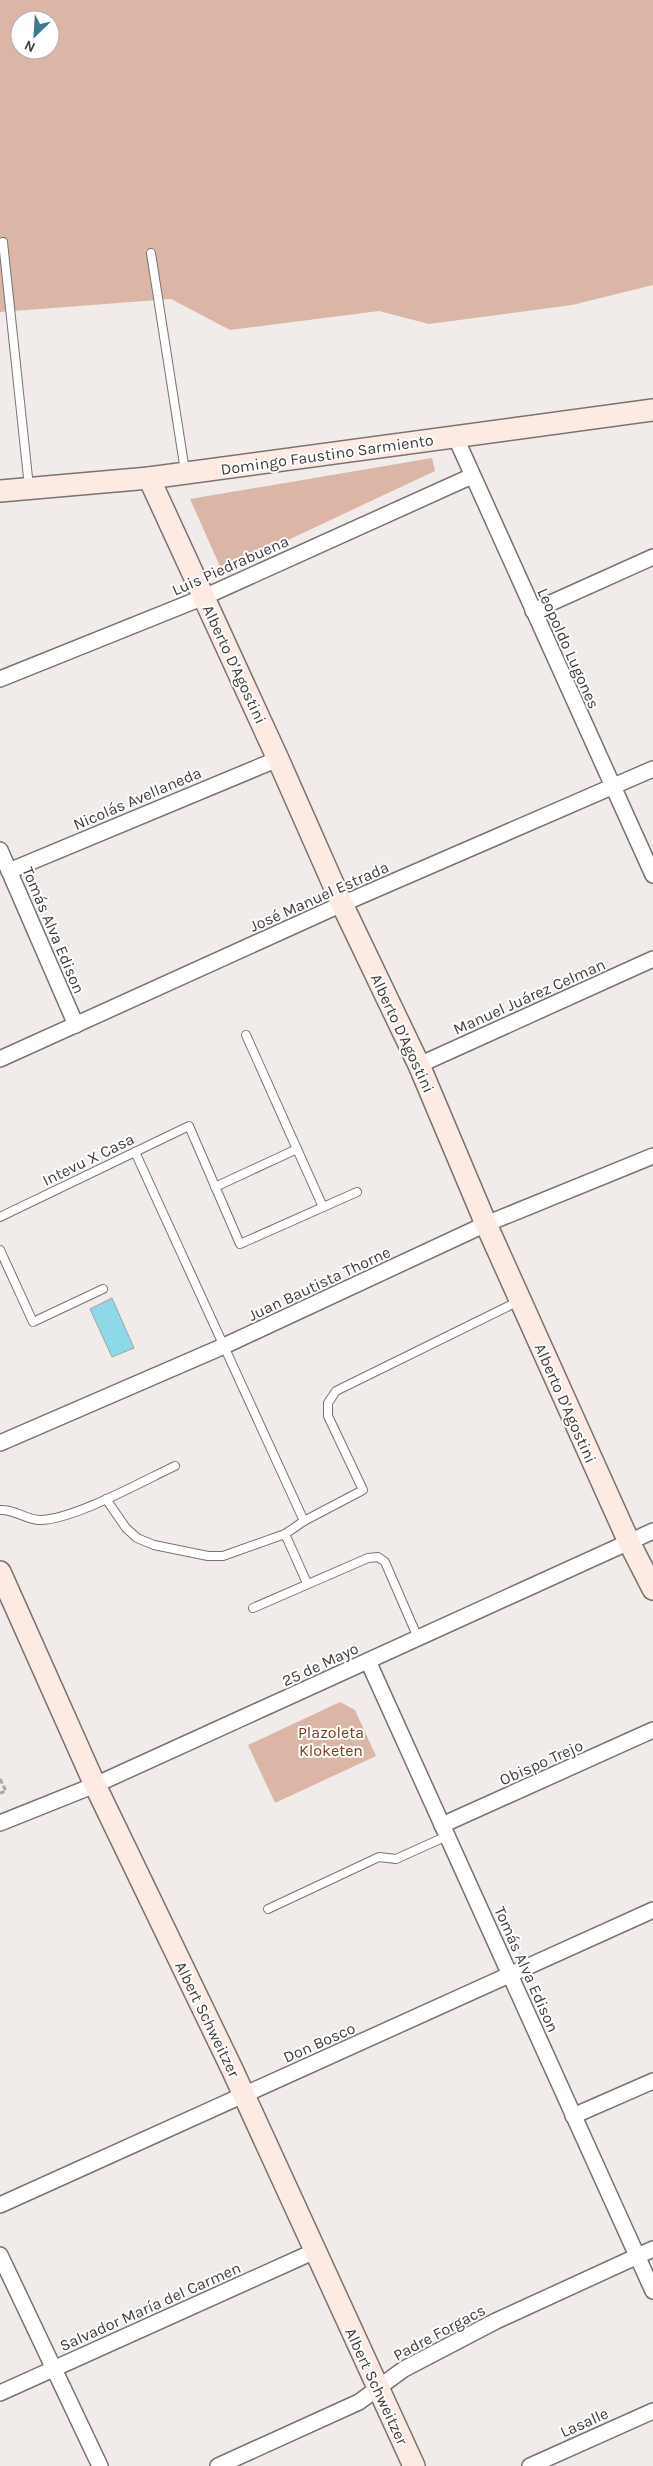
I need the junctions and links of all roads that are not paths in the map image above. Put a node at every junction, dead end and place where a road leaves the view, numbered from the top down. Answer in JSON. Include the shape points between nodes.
{"nodes":[{"id":1,"x":4,"y":242,"type":"dead end"},
{"id":2,"x":151,"y":253,"type":"dead end"},
{"id":3,"x":653,"y":410,"type":"edge"},
{"id":4,"x":455,"y":436,"type":"junction"},
{"id":5,"x":186,"y":473,"type":"junction"},
{"id":6,"x":472,"y":476,"type":"junction"},
{"id":7,"x":149,"y":478,"type":"junction"},
{"id":8,"x":29,"y":489,"type":"junction"},
{"id":9,"x":0,"y":491,"type":"edge"},
{"id":10,"x":653,"y":557,"type":"edge"},
{"id":11,"x":204,"y":597,"type":"junction"},
{"id":12,"x":533,"y":611,"type":"junction"},
{"id":13,"x":0,"y":679,"type":"edge"},
{"id":14,"x":278,"y":758,"type":"junction"},
{"id":15,"x":653,"y":769,"type":"edge"},
{"id":16,"x":613,"y":787,"type":"junction"},
{"id":17,"x":0,"y":850,"type":"edge"},
{"id":18,"x":9,"y":870,"type":"junction"},
{"id":19,"x":653,"y":874,"type":"edge"},
{"id":20,"x":342,"y":904,"type":"junction"},
{"id":21,"x":653,"y":959,"type":"edge"},
{"id":22,"x":76,"y":1024,"type":"junction"},
{"id":23,"x":246,"y":1034,"type":"dead end"},
{"id":24,"x":0,"y":1059,"type":"edge"},
{"id":25,"x":419,"y":1065,"type":"junction"},
{"id":26,"x":297,"y":1149,"type":"junction"},
{"id":27,"x":136,"y":1152,"type":"junction"},
{"id":28,"x":653,"y":1156,"type":"edge"},
{"id":29,"x":215,"y":1187,"type":"junction"},
{"id":30,"x":357,"y":1192,"type":"dead end"},
{"id":31,"x":323,"y":1207,"type":"junction"},
{"id":32,"x":0,"y":1217,"type":"edge"},
{"id":33,"x":486,"y":1224,"type":"junction"},
{"id":34,"x":0,"y":1250,"type":"edge"},
{"id":35,"x":103,"y":1289,"type":"dead end"},
{"id":36,"x":520,"y":1301,"type":"junction"},
{"id":37,"x":224,"y":1346,"type":"junction"},
{"id":38,"x":0,"y":1443,"type":"edge"},
{"id":39,"x":175,"y":1466,"type":"dead end"},
{"id":40,"x":106,"y":1499,"type":"junction"},
{"id":41,"x":0,"y":1510,"type":"edge"},
{"id":42,"x":304,"y":1521,"type":"junction"},
{"id":43,"x":653,"y":1531,"type":"edge"},
{"id":44,"x":285,"y":1534,"type":"junction"},
{"id":45,"x":629,"y":1542,"type":"junction"},
{"id":46,"x":0,"y":1572,"type":"edge"},
{"id":47,"x":307,"y":1584,"type":"junction"},
{"id":48,"x":653,"y":1589,"type":"edge"},
{"id":49,"x":254,"y":1608,"type":"dead end"},
{"id":50,"x":418,"y":1638,"type":"junction"},
{"id":51,"x":368,"y":1661,"type":"junction"},
{"id":52,"x":653,"y":1730,"type":"edge"},
{"id":53,"x":95,"y":1785,"type":"junction"},
{"id":54,"x":0,"y":1823,"type":"edge"},
{"id":55,"x":445,"y":1830,"type":"junction"},
{"id":56,"x":268,"y":1909,"type":"dead end"},
{"id":57,"x":653,"y":1910,"type":"edge"},
{"id":58,"x":511,"y":1974,"type":"junction"},
{"id":59,"x":653,"y":2081,"type":"edge"},
{"id":60,"x":244,"y":2095,"type":"junction"},
{"id":61,"x":573,"y":2116,"type":"junction"},
{"id":62,"x":0,"y":2205,"type":"edge"},
{"id":63,"x":653,"y":2249,"type":"edge"},
{"id":64,"x":315,"y":2251,"type":"junction"},
{"id":65,"x":0,"y":2255,"type":"edge"},
{"id":66,"x":637,"y":2256,"type":"junction"},
{"id":67,"x":653,"y":2291,"type":"edge"},
{"id":68,"x":52,"y":2369,"type":"junction"},
{"id":69,"x":378,"y":2388,"type":"junction"},
{"id":70,"x":0,"y":2393,"type":"edge"},
{"id":71,"x":653,"y":2411,"type":"edge"},
{"id":72,"x":223,"y":2465,"type":"edge"},
{"id":73,"x":100,"y":2466,"type":"edge"},
{"id":74,"x":414,"y":2466,"type":"edge"},
{"id":75,"x":530,"y":2466,"type":"edge"}],
"edges":[{"from":1,"to":8,"type":"lane"},
{"from":2,"to":5,"type":"lane"},
{"from":3,"to":4,"type":"main road","name":"Domingo Faustino Sarmiento"},
{"from":4,"to":5,"type":"main road","name":"Domingo Faustino Sarmiento"},
{"from":4,"to":6,"type":"street","name":"Leopoldo Lugones"},
{"from":5,"to":7,"type":"main road","name":"Domingo Faustino Sarmiento"},
{"from":6,"to":11,"type":"street","name":"Luis Piedrabuena"},
{"from":6,"to":12,"type":"street","name":"Leopoldo Lugones"},
{"from":7,"to":8,"type":"main road","name":"Domingo Faustino Sarmiento"},
{"from":7,"to":11,"type":"main road","name":"Alberto D'Agostini"},
{"from":8,"to":9,"type":"main road","name":"Domingo Faustino Sarmiento"},
{"from":10,"to":12,"type":"street"},
{"from":11,"to":13,"type":"street","name":"Luis Piedrabuena"},
{"from":11,"to":14,"type":"main road","name":"Alberto D'Agostini"},
{"from":12,"to":16,"type":"street","name":"Leopoldo Lugones"},
{"from":14,"to":18,"type":"street","name":"Nicolás Avellaneda"},
{"from":14,"to":20,"type":"main road","name":"Alberto D'Agostini"},
{"from":15,"to":16,"type":"street","name":"José Manuel Estrada"},
{"from":16,"to":19,"type":"street","name":"Leopoldo Lugones"},
{"from":16,"to":20,"type":"street","name":"José Manuel Estrada"},
{"from":17,"to":18,"type":"street","name":"Tomás Alva Edison"},
{"from":18,"to":22,"type":"street","name":"Tomás Alva Edison"},
{"from":20,"to":22,"type":"street","name":"José Manuel Estrada"},
{"from":20,"to":25,"type":"main road","name":"Alberto D'Agostini"},
{"from":21,"to":25,"type":"street","name":"Manuel Juárez Celman"},
{"from":22,"to":24,"type":"street","name":"José Manuel Estrada"},
{"from":23,"to":26,"type":"lane"},
{"from":25,"to":33,"type":"main road","name":"Alberto D'Agostini"},
{"from":26,"to":29,"type":"lane"},
{"from":26,"to":31,"type":"lane"},
{"from":27,"to":29,"type":"lane","name":"Intevu X Casa","via":[[189,1126]]},
{"from":27,"to":32,"type":"lane","name":"Intevu X Casa"},
{"from":27,"to":37,"type":"lane"},
{"from":28,"to":33,"type":"street","name":"Juan Bautista Thorne"},
{"from":29,"to":31,"type":"lane","via":[[240,1244]]},
{"from":30,"to":31,"type":"lane"},
{"from":33,"to":36,"type":"main road","name":"Alberto D'Agostini"},
{"from":33,"to":37,"type":"street","name":"Juan Bautista Thorne"},
{"from":34,"to":35,"type":"lane","via":[[33,1322]]},
{"from":36,"to":42,"type":"lane","via":[[336,1391],[328,1403],[328,1416],[364,1490]]},
{"from":36,"to":45,"type":"main road","name":"Alberto D'Agostini"},
{"from":37,"to":38,"type":"street","name":"Juan Bautista Thorne"},
{"from":37,"to":42,"type":"lane"},
{"from":39,"to":40,"type":"lane"},
{"from":40,"to":41,"type":"lane","via":[[57,1518],[39,1520],[13,1510]]},
{"from":40,"to":44,"type":"lane","via":[[137,1538],[154,1545],[208,1556],[223,1556]]},
{"from":42,"to":44,"type":"lane"},
{"from":43,"to":45,"type":"street","name":"25 de Mayo"},
{"from":44,"to":47,"type":"lane"},
{"from":45,"to":48,"type":"main road","name":"Alberto D'Agostini"},
{"from":45,"to":50,"type":"street","name":"25 de Mayo"},
{"from":46,"to":53,"type":"main road","name":"Albert Schweitzer"},
{"from":47,"to":49,"type":"lane"},
{"from":47,"to":50,"type":"lane","via":[[378,1556],[385,1562]]},
{"from":50,"to":51,"type":"street","name":"25 de Mayo"},
{"from":51,"to":53,"type":"street","name":"25 de Mayo"},
{"from":51,"to":55,"type":"street","name":"Tomás Alva Edison"},
{"from":52,"to":55,"type":"street","name":"Obispo Trejo"},
{"from":53,"to":54,"type":"street","name":"25 de Mayo"},
{"from":53,"to":60,"type":"main road","name":"Albert Schweitzer"},
{"from":55,"to":56,"type":"lane","via":[[396,1859],[379,1857]]},
{"from":55,"to":58,"type":"street","name":"Tomás Alva Edison"},
{"from":57,"to":58,"type":"street","name":"Don Bosco"},
{"from":58,"to":60,"type":"street","name":"Don Bosco"},
{"from":58,"to":61,"type":"street","name":"Tomás Alva Edison"},
{"from":59,"to":61,"type":"street"},
{"from":60,"to":62,"type":"street","name":"Don Bosco"},
{"from":60,"to":64,"type":"main road","name":"Albert Schweitzer"},
{"from":61,"to":66,"type":"street","name":"Tomás Alva Edison"},
{"from":63,"to":66,"type":"street","name":"Padre Forgacs"},
{"from":64,"to":68,"type":"street","name":"Salvador María del Carmen"},
{"from":64,"to":69,"type":"main road","name":"Albert Schweitzer"},
{"from":65,"to":68,"type":"street"},
{"from":66,"to":67,"type":"street","name":"Tomás Alva Edison"},
{"from":66,"to":69,"type":"street","name":"Padre Forgacs","via":[[496,2321],[404,2369]]},
{"from":68,"to":70,"type":"street","name":"Salvador María del Carmen"},
{"from":68,"to":73,"type":"street"},
{"from":69,"to":72,"type":"street","name":"Padre Forgacs","via":[[359,2402]]},
{"from":69,"to":74,"type":"main road","name":"Albert Schweitzer"},
{"from":71,"to":75,"type":"street","name":"Lasalle"}]}
